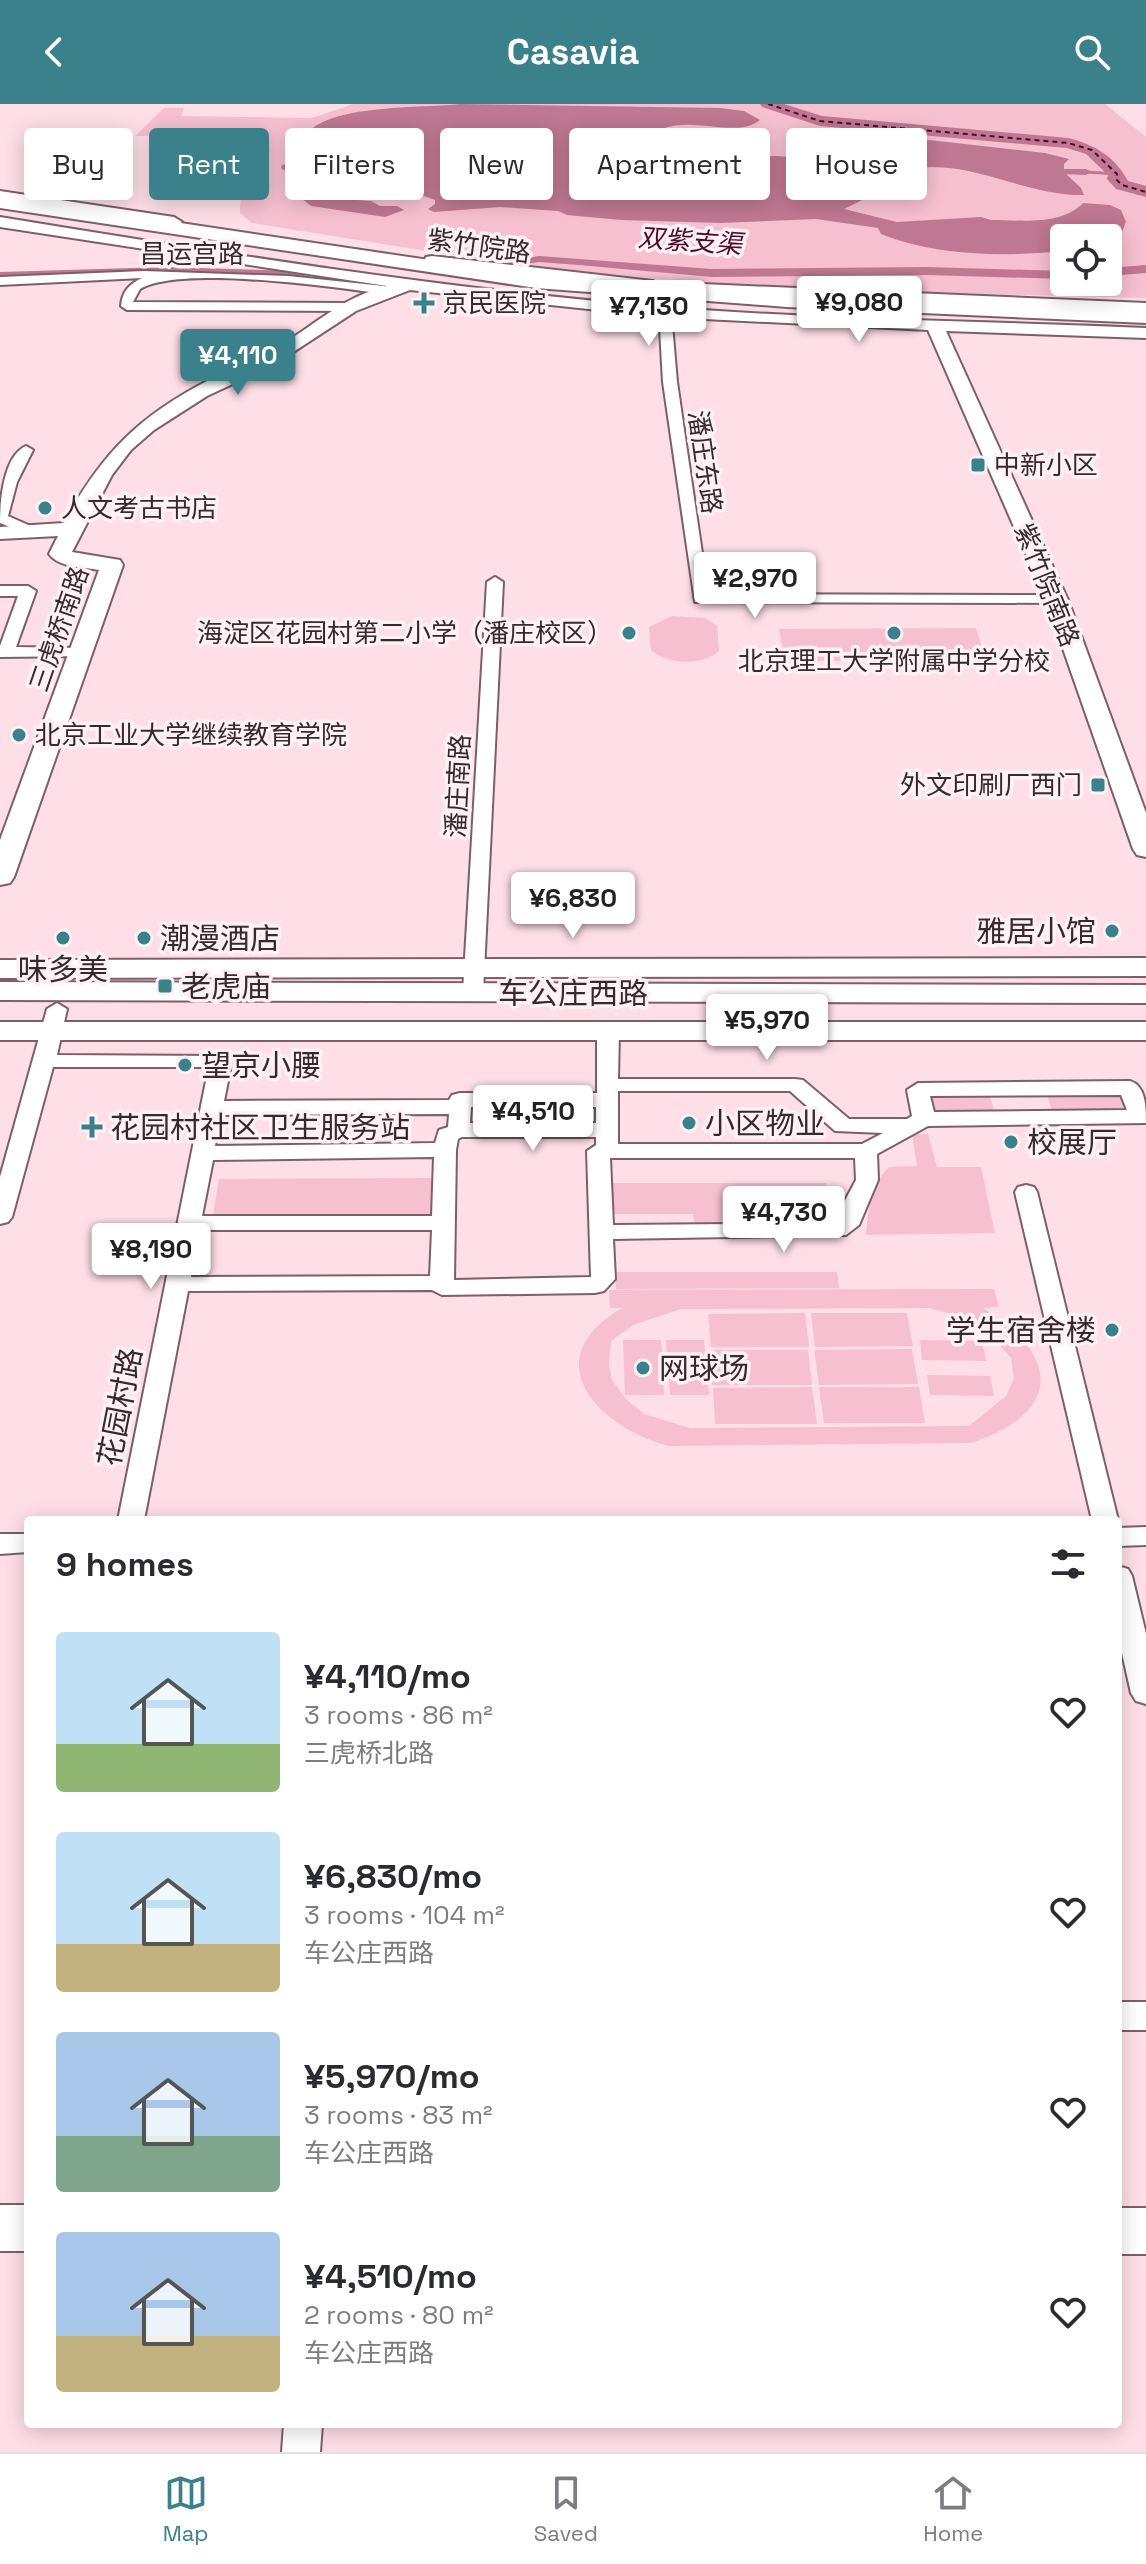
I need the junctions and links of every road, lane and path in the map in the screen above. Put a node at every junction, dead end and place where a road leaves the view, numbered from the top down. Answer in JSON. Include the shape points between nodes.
{"nodes":[{"id":1,"x":2,"y":203,"type":"edge"},
{"id":2,"x":89,"y":209,"type":"junction"},
{"id":3,"x":0,"y":222,"type":"edge"},
{"id":4,"x":38,"y":228,"type":"junction"},
{"id":5,"x":174,"y":228,"type":"junction"},
{"id":6,"x":154,"y":240,"type":"junction"},
{"id":7,"x":229,"y":259,"type":"junction"},
{"id":8,"x":206,"y":267,"type":"junction"},
{"id":9,"x":303,"y":269,"type":"junction"},
{"id":10,"x":0,"y":273,"type":"edge"},
{"id":11,"x":174,"y":275,"type":"junction"},
{"id":12,"x":0,"y":281,"type":"edge"},
{"id":13,"x":424,"y":285,"type":"junction"},
{"id":14,"x":534,"y":286,"type":"junction"},
{"id":15,"x":384,"y":290,"type":"junction"},
{"id":16,"x":1053,"y":304,"type":"junction"},
{"id":17,"x":348,"y":307,"type":"junction"},
{"id":18,"x":1146,"y":308,"type":"edge"},
{"id":19,"x":732,"y":309,"type":"junction"},
{"id":20,"x":665,"y":312,"type":"junction"},
{"id":21,"x":950,"y":319,"type":"junction"},
{"id":22,"x":1146,"y":320,"type":"edge"},
{"id":23,"x":866,"y":323,"type":"junction"},
{"id":24,"x":1088,"y":330,"type":"joint"},
{"id":25,"x":1146,"y":333,"type":"edge"},
{"id":26,"x":26,"y":450,"type":"dead end"},
{"id":27,"x":71,"y":529,"type":"junction"},
{"id":28,"x":30,"y":531,"type":"junction"},
{"id":29,"x":0,"y":533,"type":"edge"},
{"id":30,"x":495,"y":582,"type":"dead end"},
{"id":31,"x":0,"y":591,"type":"edge"},
{"id":32,"x":1057,"y":600,"type":"junction"},
{"id":33,"x":8,"y":625,"type":"edge"},
{"id":34,"x":3,"y":652,"type":"edge"},
{"id":35,"x":81,"y":653,"type":"junction"},
{"id":36,"x":1146,"y":849,"type":"edge"},
{"id":37,"x":0,"y":877,"type":"edge"},
{"id":38,"x":1146,"y":967,"type":"edge"},
{"id":39,"x":0,"y":969,"type":"edge"},
{"id":40,"x":474,"y":979,"type":"junction"},
{"id":41,"x":0,"y":991,"type":"edge"},
{"id":42,"x":1146,"y":994,"type":"edge"},
{"id":43,"x":0,"y":1009,"type":"edge"},
{"id":44,"x":1146,"y":1010,"type":"edge"},
{"id":45,"x":0,"y":1031,"type":"edge"},
{"id":46,"x":608,"y":1031,"type":"junction"},
{"id":47,"x":1146,"y":1031,"type":"edge"},
{"id":48,"x":51,"y":1032,"type":"junction"},
{"id":49,"x":608,"y":1092,"type":"junction"},
{"id":50,"x":212,"y":1108,"type":"junction"},
{"id":51,"x":1143,"y":1116,"type":"edge"},
{"id":52,"x":459,"y":1119,"type":"junction"},
{"id":53,"x":918,"y":1123,"type":"junction"},
{"id":54,"x":608,"y":1141,"type":"junction"},
{"id":55,"x":445,"y":1150,"type":"junction"},
{"id":56,"x":866,"y":1151,"type":"junction"},
{"id":57,"x":203,"y":1153,"type":"junction"},
{"id":58,"x":1026,"y":1192,"type":"dead end"},
{"id":59,"x":0,"y":1217,"type":"edge"},
{"id":60,"x":189,"y":1223,"type":"junction"},
{"id":61,"x":443,"y":1223,"type":"junction"},
{"id":62,"x":602,"y":1232,"type":"junction"},
{"id":63,"x":442,"y":1283,"type":"junction"},
{"id":64,"x":177,"y":1284,"type":"junction"},
{"id":65,"x":132,"y":1516,"type":"edge"},
{"id":66,"x":1104,"y":1516,"type":"edge"},
{"id":67,"x":1146,"y":1536,"type":"edge"},
{"id":68,"x":1122,"y":1537,"type":"edge"},
{"id":69,"x":24,"y":1543,"type":"edge"},
{"id":70,"x":0,"y":1544,"type":"edge"},
{"id":71,"x":1122,"y":1593,"type":"edge"},
{"id":72,"x":1146,"y":1693,"type":"edge"},
{"id":73,"x":1122,"y":2016,"type":"edge"},
{"id":74,"x":1146,"y":2016,"type":"edge"},
{"id":75,"x":0,"y":2228,"type":"edge"},
{"id":76,"x":24,"y":2228,"type":"edge"},
{"id":77,"x":1122,"y":2231,"type":"edge"},
{"id":78,"x":1146,"y":2231,"type":"edge"},
{"id":79,"x":303,"y":2428,"type":"edge"},
{"id":80,"x":301,"y":2452,"type":"edge"}],
"edges":[{"from":1,"to":2,"type":"street","name":"紫竹院路"},
{"from":1,"to":5,"type":"highway","name":"紫竹院路"},
{"from":1,"to":6,"type":"highway","name":"紫竹院路"},
{"from":1,"to":14,"type":"highway"},
{"from":2,"to":5,"type":"highway"},
{"from":2,"to":16,"type":"street","name":"紫竹院路","via":[[431,261],[634,284]]},
{"from":3,"to":4,"type":"street"},
{"from":4,"to":6,"type":"highway"},
{"from":4,"to":7,"type":"street"},
{"from":5,"to":14,"type":"highway","name":"紫竹院路"},
{"from":6,"to":14,"type":"highway","name":"紫竹院路"},
{"from":7,"to":8,"type":"street","name":"昌运宫路"},
{"from":7,"to":9,"type":"street"},
{"from":8,"to":9,"type":"street"},
{"from":8,"to":10,"type":"street"},
{"from":8,"to":11,"type":"street"},
{"from":9,"to":13,"type":"street"},
{"from":11,"to":12,"type":"street","name":"昌运宫路"},
{"from":11,"to":15,"type":"street","name":"昌运宫路","via":[[309,279]]},
{"from":11,"to":17,"type":"street","via":[[137,282],[127,306]]},
{"from":13,"to":15,"type":"street"},
{"from":13,"to":20,"type":"street","name":"紫竹院路"},
{"from":14,"to":19,"type":"highway","name":"紫竹院路"},
{"from":14,"to":21,"type":"highway","name":"紫竹院路"},
{"from":15,"to":17,"type":"street"},
{"from":16,"to":18,"type":"street","name":"紫竹院路"},
{"from":16,"to":21,"type":"highway"},
{"from":17,"to":27,"type":"street","via":[[269,360],[242,370],[134,436]]},
{"from":19,"to":21,"type":"highway","name":"紫竹院路"},
{"from":19,"to":23,"type":"highway"},
{"from":20,"to":23,"type":"street","name":"紫竹院路"},
{"from":20,"to":32,"type":"street","name":"潘庄东路","via":[[701,599]]},
{"from":21,"to":22,"type":"highway","name":"紫竹院路"},
{"from":21,"to":23,"type":"street","name":"紫竹院路"},
{"from":21,"to":24,"type":"highway"},
{"from":21,"to":32,"type":"street","name":"紫竹院南路"},
{"from":24,"to":25,"type":"street"},
{"from":26,"to":28,"type":"street","via":[[0,518]]},
{"from":27,"to":28,"type":"street"},
{"from":27,"to":35,"type":"street","name":"三虎桥南路","via":[[60,554],[112,565]]},
{"from":28,"to":29,"type":"street"},
{"from":30,"to":40,"type":"street","name":"潘庄南路"},
{"from":31,"to":33,"type":"street","via":[[28,591]]},
{"from":32,"to":36,"type":"street","name":"紫竹院南路"},
{"from":33,"to":34,"type":"street"},
{"from":34,"to":35,"type":"street"},
{"from":35,"to":37,"type":"street","name":"三虎桥南路"},
{"from":38,"to":40,"type":"street"},
{"from":39,"to":40,"type":"street"},
{"from":40,"to":41,"type":"main road","name":"车公庄西路"},
{"from":40,"to":42,"type":"main road","name":"车公庄西路"},
{"from":43,"to":48,"type":"main road","name":"车公庄西路"},
{"from":44,"to":48,"type":"main road","name":"车公庄西路"},
{"from":45,"to":48,"type":"street"},
{"from":46,"to":47,"type":"street"},
{"from":46,"to":48,"type":"street"},
{"from":46,"to":49,"type":"street"},
{"from":48,"to":50,"type":"street","name":"花园村路","via":[[50,1061],[218,1064]]},
{"from":48,"to":59,"type":"street"},
{"from":49,"to":52,"type":"street","via":[[460,1100]]},
{"from":49,"to":53,"type":"street","via":[[795,1085],[843,1126]]},
{"from":49,"to":54,"type":"street"},
{"from":50,"to":52,"type":"street"},
{"from":50,"to":57,"type":"street","name":"花园村路"},
{"from":51,"to":53,"type":"street"},
{"from":52,"to":54,"type":"street"},
{"from":52,"to":55,"type":"street","via":[[447,1135]]},
{"from":53,"to":56,"type":"street"},
{"from":54,"to":56,"type":"street"},
{"from":54,"to":62,"type":"street","via":[[598,1151]]},
{"from":55,"to":57,"type":"street"},
{"from":55,"to":61,"type":"street"},
{"from":56,"to":62,"type":"street","via":[[867,1180],[847,1225],[838,1230]]},
{"from":57,"to":60,"type":"street","name":"花园村路"},
{"from":58,"to":66,"type":"street"},
{"from":60,"to":61,"type":"street"},
{"from":60,"to":64,"type":"street","name":"花园村路"},
{"from":61,"to":63,"type":"street"},
{"from":62,"to":63,"type":"street","via":[[603,1279],[595,1286],[442,1288]]},
{"from":63,"to":64,"type":"street"},
{"from":64,"to":65,"type":"street","name":"花园村路"},
{"from":67,"to":68,"type":"street"},
{"from":69,"to":70,"type":"street"},
{"from":71,"to":72,"type":"street"},
{"from":73,"to":74,"type":"street"},
{"from":75,"to":76,"type":"street"},
{"from":77,"to":78,"type":"street"},
{"from":79,"to":80,"type":"street"}]}
